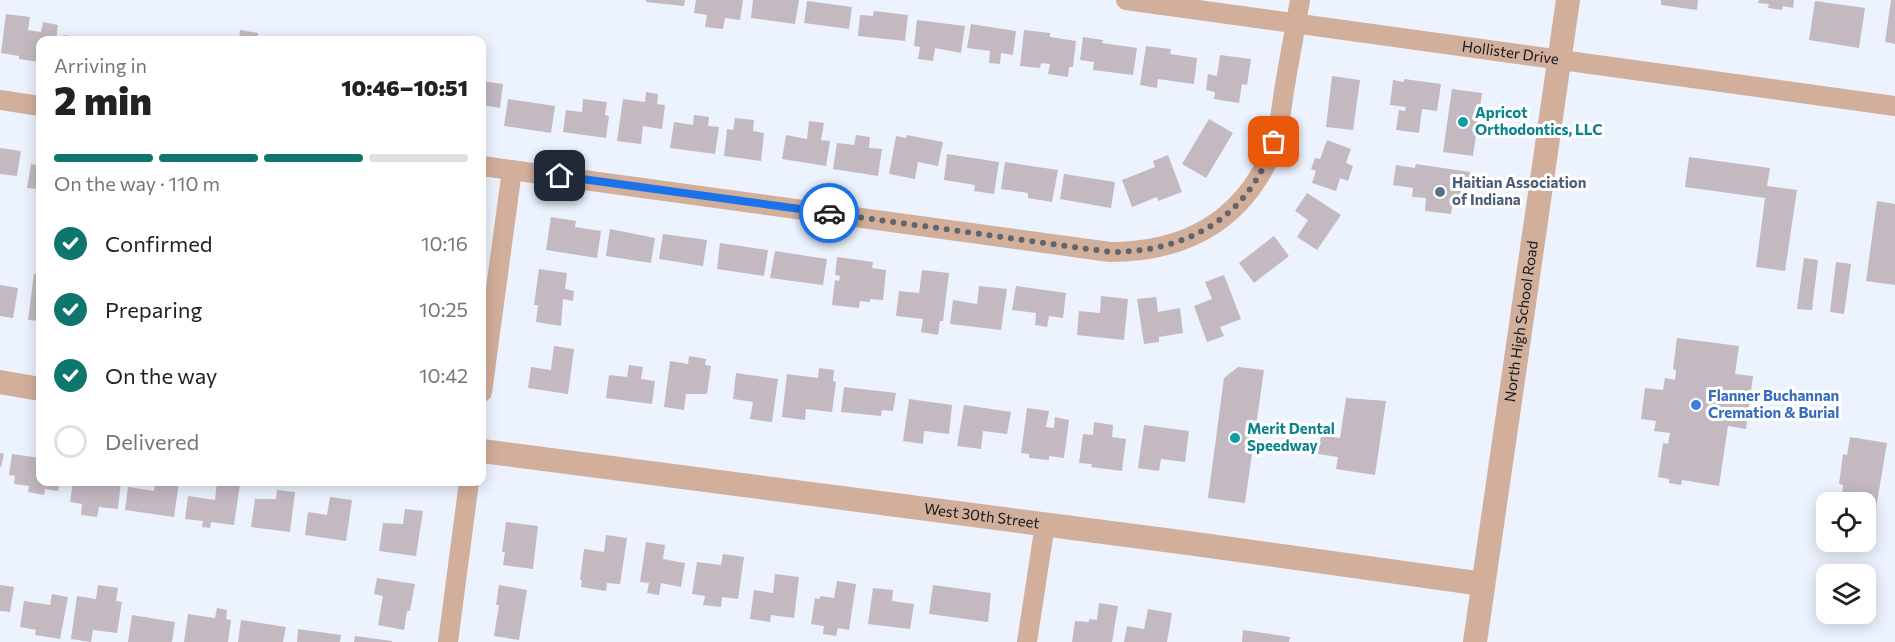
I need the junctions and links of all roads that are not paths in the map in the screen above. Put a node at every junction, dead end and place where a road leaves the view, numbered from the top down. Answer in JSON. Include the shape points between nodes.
{"nodes":[{"id":1,"x":1126,"y":0,"type":"edge"},
{"id":2,"x":1300,"y":0,"type":"edge"},
{"id":3,"x":1568,"y":0,"type":"edge"},
{"id":4,"x":1296,"y":23,"type":"junction"},
{"id":5,"x":1560,"y":59,"type":"junction"},
{"id":6,"x":0,"y":100,"type":"edge"},
{"id":7,"x":36,"y":105,"type":"edge"},
{"id":8,"x":1895,"y":106,"type":"edge"},
{"id":9,"x":486,"y":166,"type":"edge"},
{"id":10,"x":512,"y":170,"type":"junction"},
{"id":11,"x":486,"y":362,"type":"edge"},
{"id":12,"x":0,"y":382,"type":"edge"},
{"id":13,"x":36,"y":388,"type":"edge"},
{"id":14,"x":486,"y":452,"type":"edge"},
{"id":15,"x":468,"y":486,"type":"edge"},
{"id":16,"x":1045,"y":524,"type":"junction"},
{"id":17,"x":1483,"y":584,"type":"junction"},
{"id":18,"x":448,"y":642,"type":"edge"},
{"id":19,"x":1027,"y":642,"type":"edge"},
{"id":20,"x":1475,"y":642,"type":"edge"}],
"edges":[{"from":1,"to":4,"type":"street","name":"Hollister Drive"},
{"from":2,"to":4,"type":"street"},
{"from":3,"to":5,"type":"street","name":"North High School Road"},
{"from":4,"to":5,"type":"street","name":"Hollister Drive"},
{"from":4,"to":10,"type":"street","via":[[1278,125],[1269,157],[1258,177],[1239,203],[1215,224],[1165,247],[1110,252]]},
{"from":5,"to":8,"type":"street","name":"Hollister Drive"},
{"from":5,"to":17,"type":"street","name":"North High School Road"},
{"from":6,"to":7,"type":"street"},
{"from":9,"to":10,"type":"street"},
{"from":10,"to":11,"type":"street"},
{"from":12,"to":13,"type":"street"},
{"from":14,"to":16,"type":"street","name":"West 30th Street"},
{"from":15,"to":18,"type":"street"},
{"from":16,"to":17,"type":"street","name":"West 30th Street"},
{"from":16,"to":19,"type":"street"},
{"from":17,"to":20,"type":"street","name":"North High School Road"}]}
